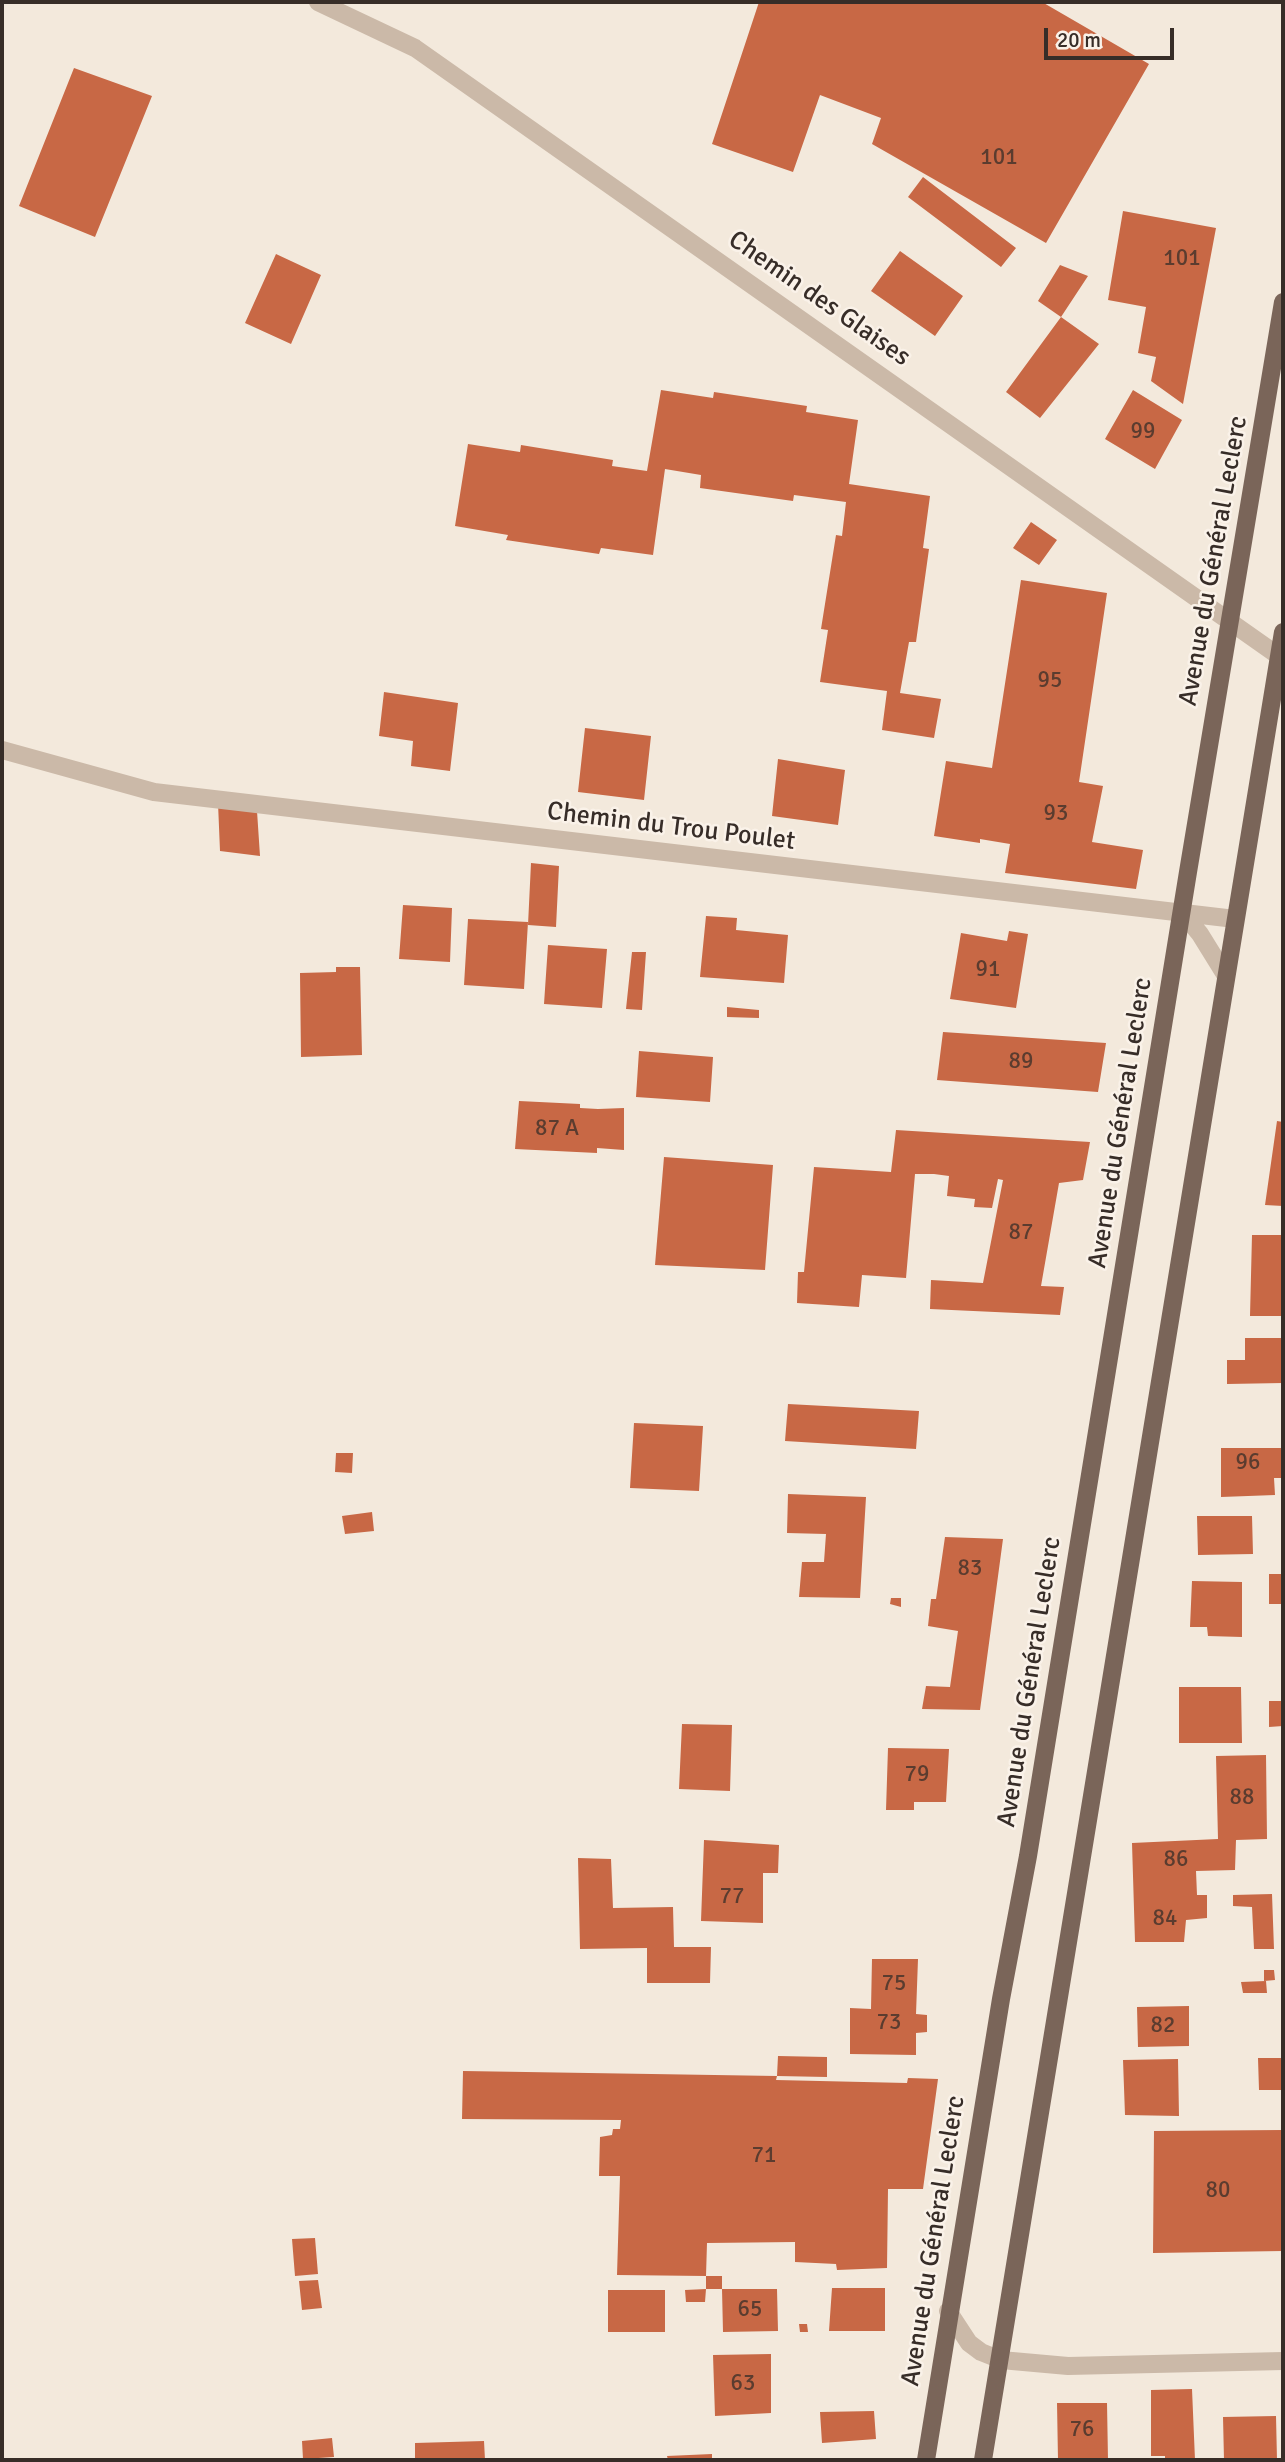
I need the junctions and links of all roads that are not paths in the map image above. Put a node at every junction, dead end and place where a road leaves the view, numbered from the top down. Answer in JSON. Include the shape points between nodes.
{"nodes":[{"id":1,"x":318,"y":2,"type":"edge"},
{"id":2,"x":1283,"y":302,"type":"edge"},
{"id":3,"x":1231,"y":621,"type":"junction"},
{"id":4,"x":1283,"y":632,"type":"edge"},
{"id":5,"x":1281,"y":657,"type":"edge"},
{"id":6,"x":2,"y":750,"type":"edge"},
{"id":7,"x":1182,"y":912,"type":"junction"},
{"id":8,"x":1235,"y":919,"type":"junction"},
{"id":9,"x":1226,"y":976,"type":"junction"},
{"id":10,"x":948,"y":2311,"type":"junction"},
{"id":11,"x":1000,"y":2360,"type":"junction"},
{"id":12,"x":1283,"y":2361,"type":"edge"},
{"id":13,"x":926,"y":2460,"type":"edge"},
{"id":14,"x":983,"y":2460,"type":"edge"}],
"edges":[{"from":1,"to":3,"type":"street","name":"Chemin des Glaises","via":[[415,48]]},
{"from":2,"to":3,"type":"main road","name":"Avenue du Général Leclerc"},
{"from":3,"to":5,"type":"street","name":"Chemin des Glaises"},
{"from":3,"to":7,"type":"main road","name":"Avenue du Général Leclerc"},
{"from":4,"to":5,"type":"main road"},
{"from":5,"to":8,"type":"main road"},
{"from":6,"to":7,"type":"street","name":"Chemin du Trou Poulet","via":[[155,792]]},
{"from":7,"to":8,"type":"street"},
{"from":7,"to":9,"type":"street"},
{"from":7,"to":10,"type":"main road","name":"Avenue du Général Leclerc","via":[[1030,1842]]},
{"from":8,"to":9,"type":"main road"},
{"from":9,"to":11,"type":"main road"},
{"from":10,"to":11,"type":"street","via":[[969,2343]]},
{"from":10,"to":13,"type":"main road","name":"Avenue du Général Leclerc"},
{"from":11,"to":12,"type":"street","via":[[1068,2365]]},
{"from":11,"to":14,"type":"main road"}]}
